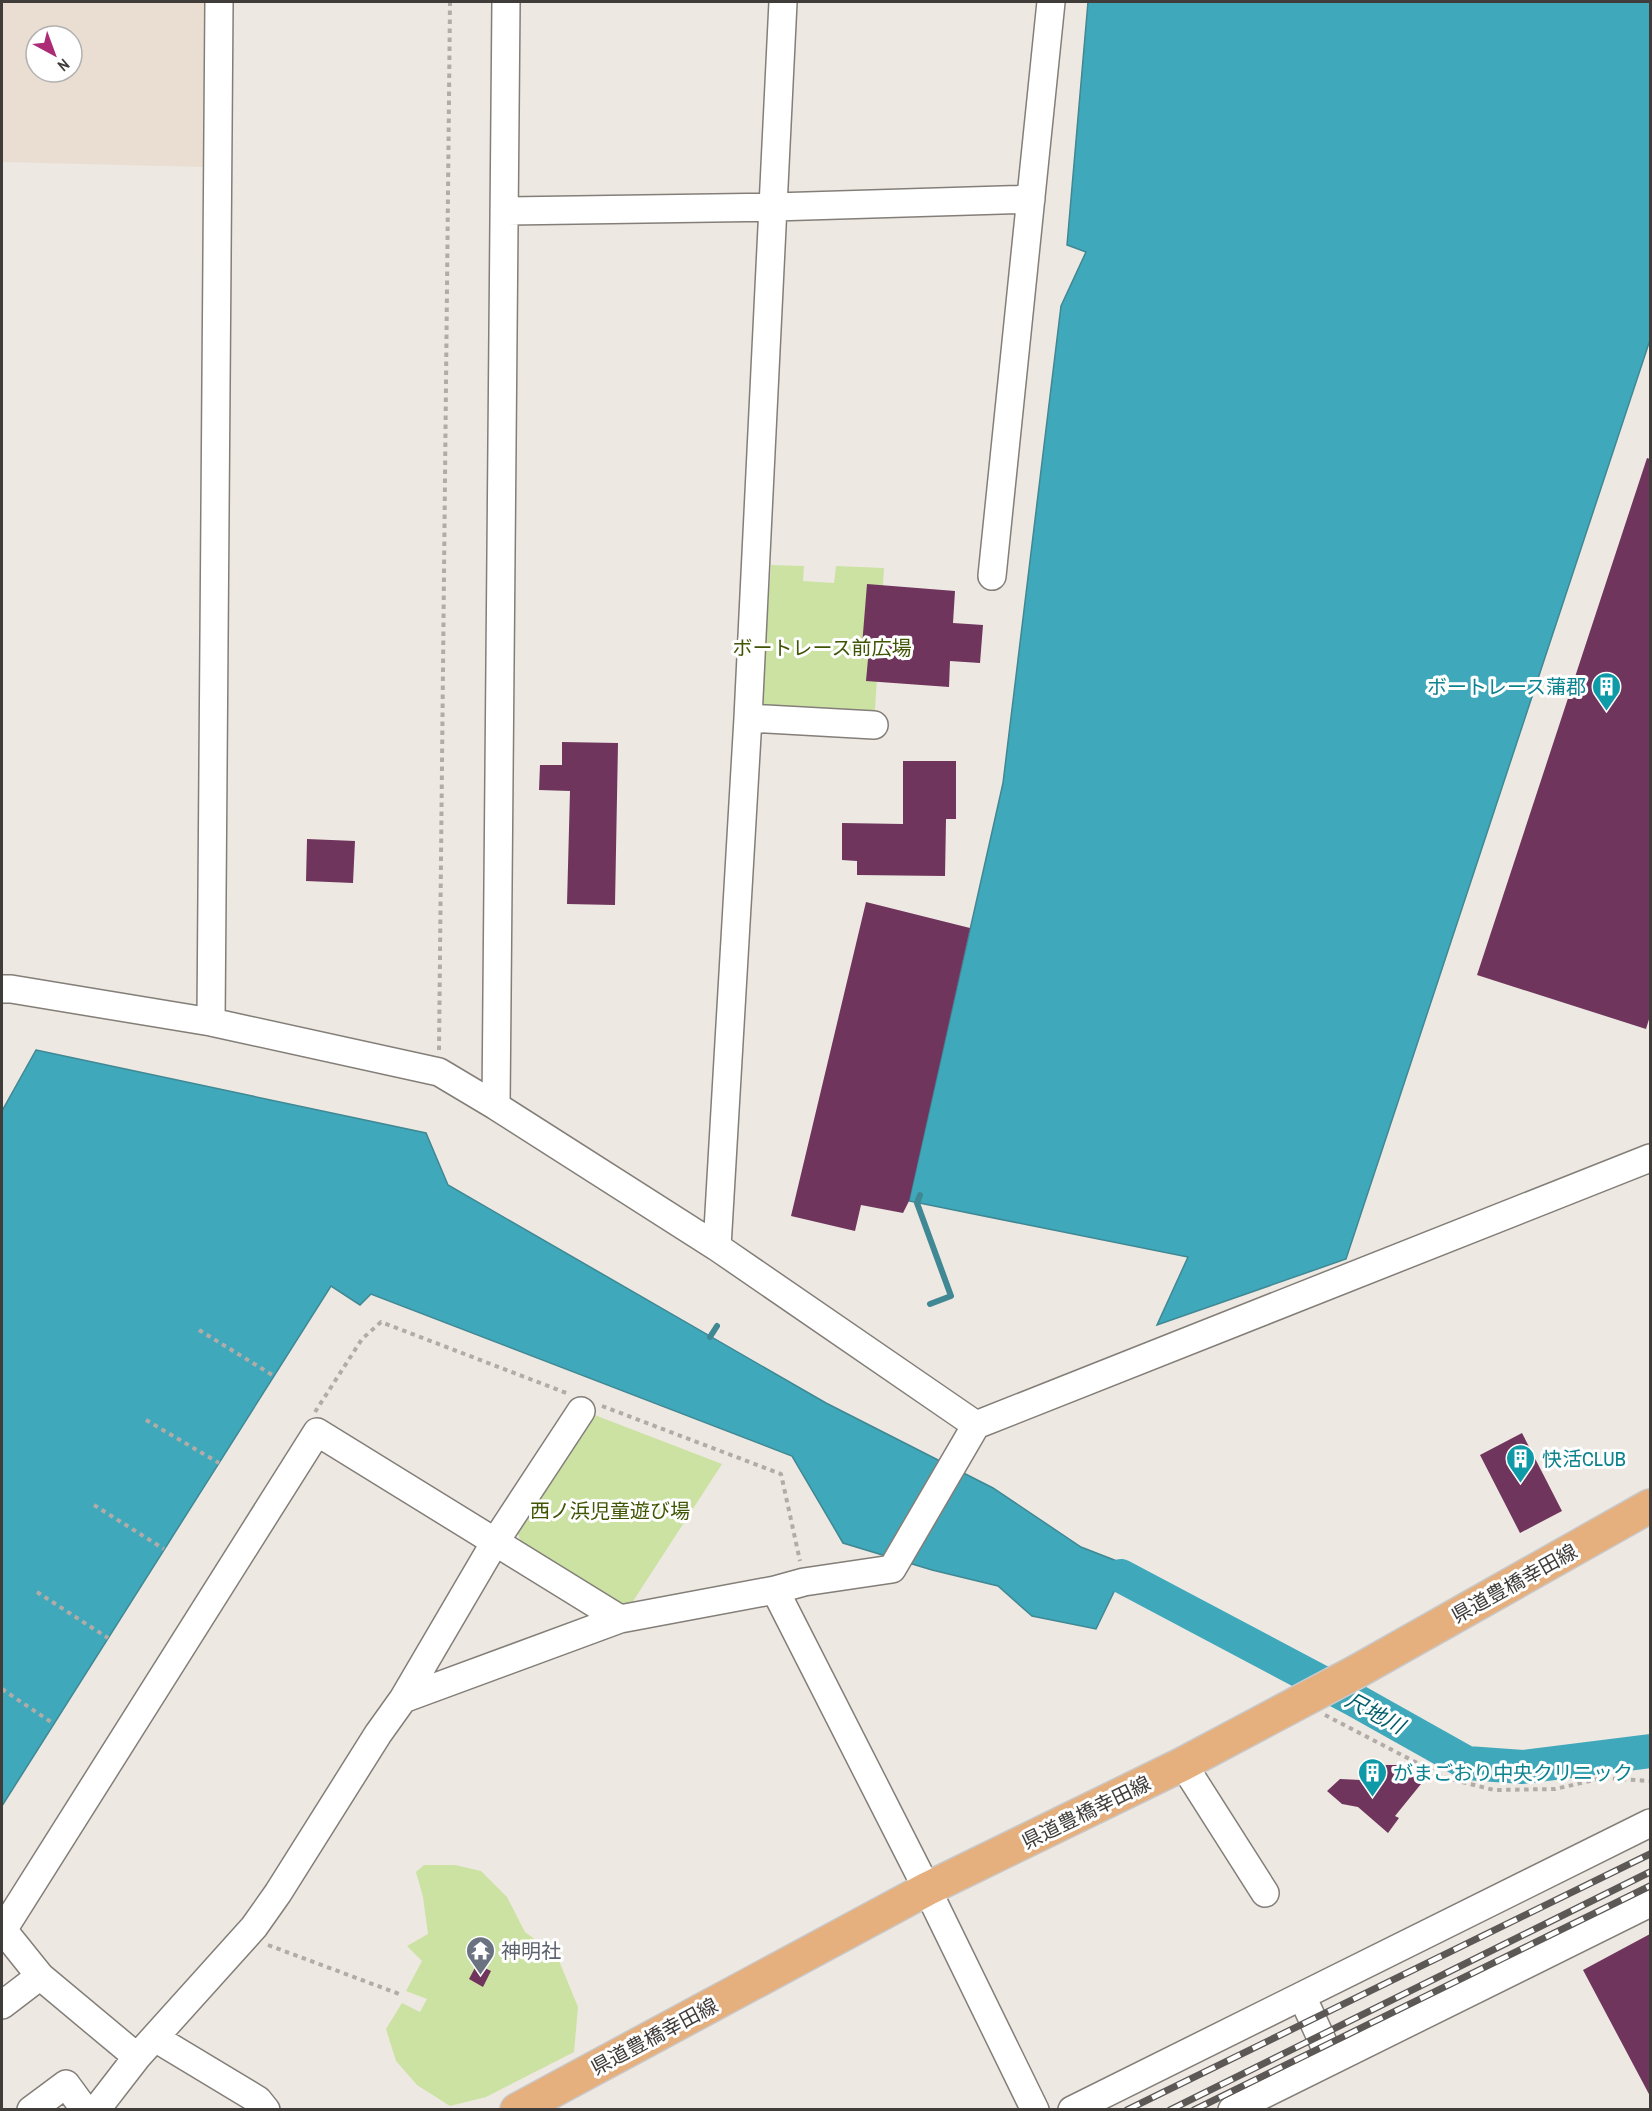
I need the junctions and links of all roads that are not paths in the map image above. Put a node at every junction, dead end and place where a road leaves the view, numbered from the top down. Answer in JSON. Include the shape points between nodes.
{"nodes":[{"id":1,"x":219,"y":2,"type":"edge"},
{"id":2,"x":506,"y":2,"type":"edge"},
{"id":3,"x":783,"y":2,"type":"edge"},
{"id":4,"x":1051,"y":2,"type":"edge"},
{"id":5,"x":1031,"y":199,"type":"junction"},
{"id":6,"x":774,"y":207,"type":"junction"},
{"id":7,"x":504,"y":212,"type":"junction"},
{"id":8,"x":992,"y":576,"type":"dead end"},
{"id":9,"x":748,"y":718,"type":"junction"},
{"id":10,"x":874,"y":725,"type":"dead end"},
{"id":11,"x":5,"y":994,"type":"edge"},
{"id":12,"x":211,"y":1022,"type":"junction"},
{"id":13,"x":496,"y":1106,"type":"junction"},
{"id":14,"x":1650,"y":1158,"type":"edge"},
{"id":15,"x":717,"y":1247,"type":"junction"},
{"id":16,"x":581,"y":1402,"type":"road end"},
{"id":17,"x":976,"y":1425,"type":"junction"},
{"id":18,"x":1650,"y":1506,"type":"edge"},
{"id":19,"x":495,"y":1542,"type":"junction"},
{"id":20,"x":776,"y":1590,"type":"junction"},
{"id":21,"x":620,"y":1620,"type":"junction"},
{"id":22,"x":403,"y":1699,"type":"junction"},
{"id":23,"x":1183,"y":1764,"type":"junction"},
{"id":24,"x":1650,"y":1823,"type":"edge"},
{"id":25,"x":927,"y":1889,"type":"junction"},
{"id":26,"x":1265,"y":1893,"type":"dead end"},
{"id":27,"x":1650,"y":1903,"type":"edge"},
{"id":28,"x":2,"y":1931,"type":"edge"},
{"id":29,"x":40,"y":1976,"type":"junction"},
{"id":30,"x":1302,"y":1996,"type":"junction"},
{"id":31,"x":2,"y":2005,"type":"edge"},
{"id":32,"x":146,"y":2047,"type":"junction"},
{"id":33,"x":1331,"y":2060,"type":"junction"},
{"id":34,"x":31,"y":2109,"type":"edge"},
{"id":35,"x":85,"y":2109,"type":"edge"},
{"id":36,"x":96,"y":2109,"type":"edge"},
{"id":37,"x":266,"y":2109,"type":"edge"},
{"id":38,"x":517,"y":2109,"type":"edge"},
{"id":39,"x":1035,"y":2109,"type":"edge"},
{"id":40,"x":1072,"y":2109,"type":"edge"},
{"id":41,"x":1232,"y":2109,"type":"edge"}],
"edges":[{"from":1,"to":12,"type":"street"},
{"from":2,"to":7,"type":"street"},
{"from":3,"to":6,"type":"street"},
{"from":4,"to":5,"type":"street"},
{"from":5,"to":6,"type":"street"},
{"from":5,"to":8,"type":"street"},
{"from":6,"to":7,"type":"street"},
{"from":6,"to":9,"type":"street"},
{"from":7,"to":13,"type":"street"},
{"from":9,"to":10,"type":"street"},
{"from":9,"to":15,"type":"street"},
{"from":11,"to":12,"type":"street"},
{"from":12,"to":13,"type":"street","via":[[439,1072]]},
{"from":13,"to":15,"type":"street"},
{"from":14,"to":17,"type":"street"},
{"from":15,"to":17,"type":"street"},
{"from":16,"to":19,"type":"street"},
{"from":17,"to":20,"type":"street","via":[[892,1569]]},
{"from":18,"to":23,"type":"main road","name":"県道豊橋幸田線"},
{"from":19,"to":21,"type":"street"},
{"from":19,"to":22,"type":"street"},
{"from":19,"to":28,"type":"street","via":[[317,1432]]},
{"from":20,"to":21,"type":"street"},
{"from":20,"to":25,"type":"street"},
{"from":21,"to":22,"type":"street"},
{"from":22,"to":32,"type":"street","via":[[278,1893],[246,1936]]},
{"from":23,"to":25,"type":"main road","name":"県道豊橋幸田線"},
{"from":23,"to":26,"type":"street"},
{"from":24,"to":30,"type":"street"},
{"from":25,"to":38,"type":"main road","name":"県道豊橋幸田線"},
{"from":25,"to":39,"type":"street"},
{"from":27,"to":33,"type":"street"},
{"from":28,"to":29,"type":"street"},
{"from":29,"to":31,"type":"street"},
{"from":29,"to":32,"type":"street"},
{"from":30,"to":33,"type":"street"},
{"from":30,"to":40,"type":"street"},
{"from":32,"to":36,"type":"street"},
{"from":32,"to":37,"type":"street","via":[[258,2100]]},
{"from":33,"to":41,"type":"street"},
{"from":34,"to":35,"type":"street","via":[[66,2084]]}]}
